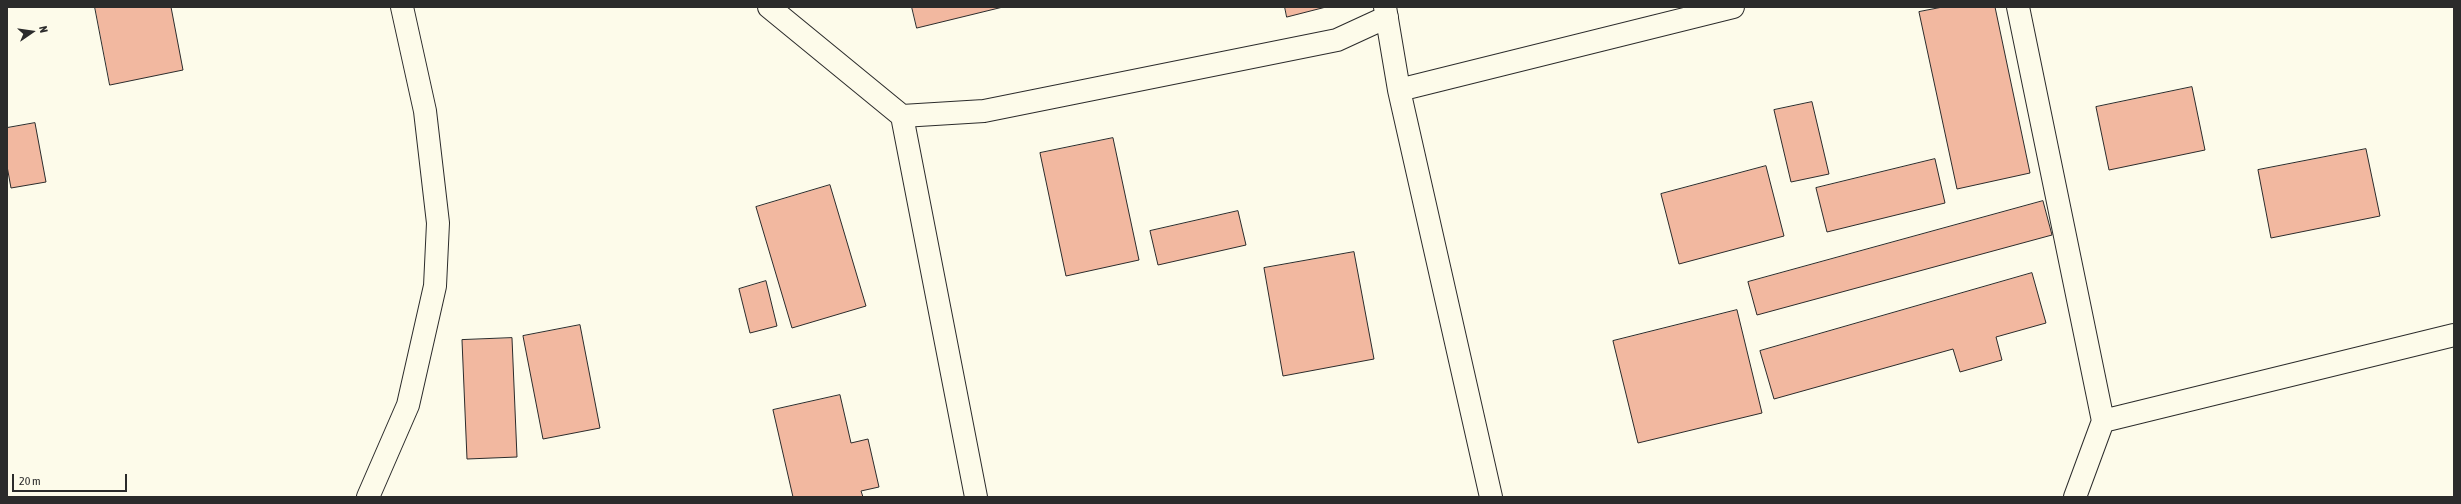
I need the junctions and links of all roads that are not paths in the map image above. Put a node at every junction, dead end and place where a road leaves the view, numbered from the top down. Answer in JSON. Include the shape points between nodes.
{"nodes":[{"id":1,"x":402,"y":7,"type":"edge"},
{"id":2,"x":769,"y":7,"type":"edge"},
{"id":3,"x":1733,"y":7,"type":"edge"},
{"id":4,"x":2018,"y":7,"type":"edge"},
{"id":5,"x":1386,"y":12,"type":"edge"},
{"id":6,"x":1399,"y":90,"type":"junction"},
{"id":7,"x":902,"y":116,"type":"junction"},
{"id":8,"x":2454,"y":335,"type":"edge"},
{"id":9,"x":2103,"y":422,"type":"junction"},
{"id":10,"x":368,"y":497,"type":"edge"},
{"id":11,"x":976,"y":497,"type":"edge"},
{"id":12,"x":1491,"y":497,"type":"edge"},
{"id":13,"x":2075,"y":497,"type":"edge"}],
"edges":[{"from":1,"to":10,"type":"street","via":[[425,111],[438,223],[435,286],[408,406]]},
{"from":2,"to":7,"type":"street"},
{"from":3,"to":6,"type":"street"},
{"from":4,"to":9,"type":"street"},
{"from":5,"to":6,"type":"street"},
{"from":5,"to":7,"type":"street","via":[[1337,40],[984,111]]},
{"from":6,"to":12,"type":"street"},
{"from":7,"to":11,"type":"street"},
{"from":8,"to":9,"type":"street"},
{"from":9,"to":13,"type":"street"}]}
